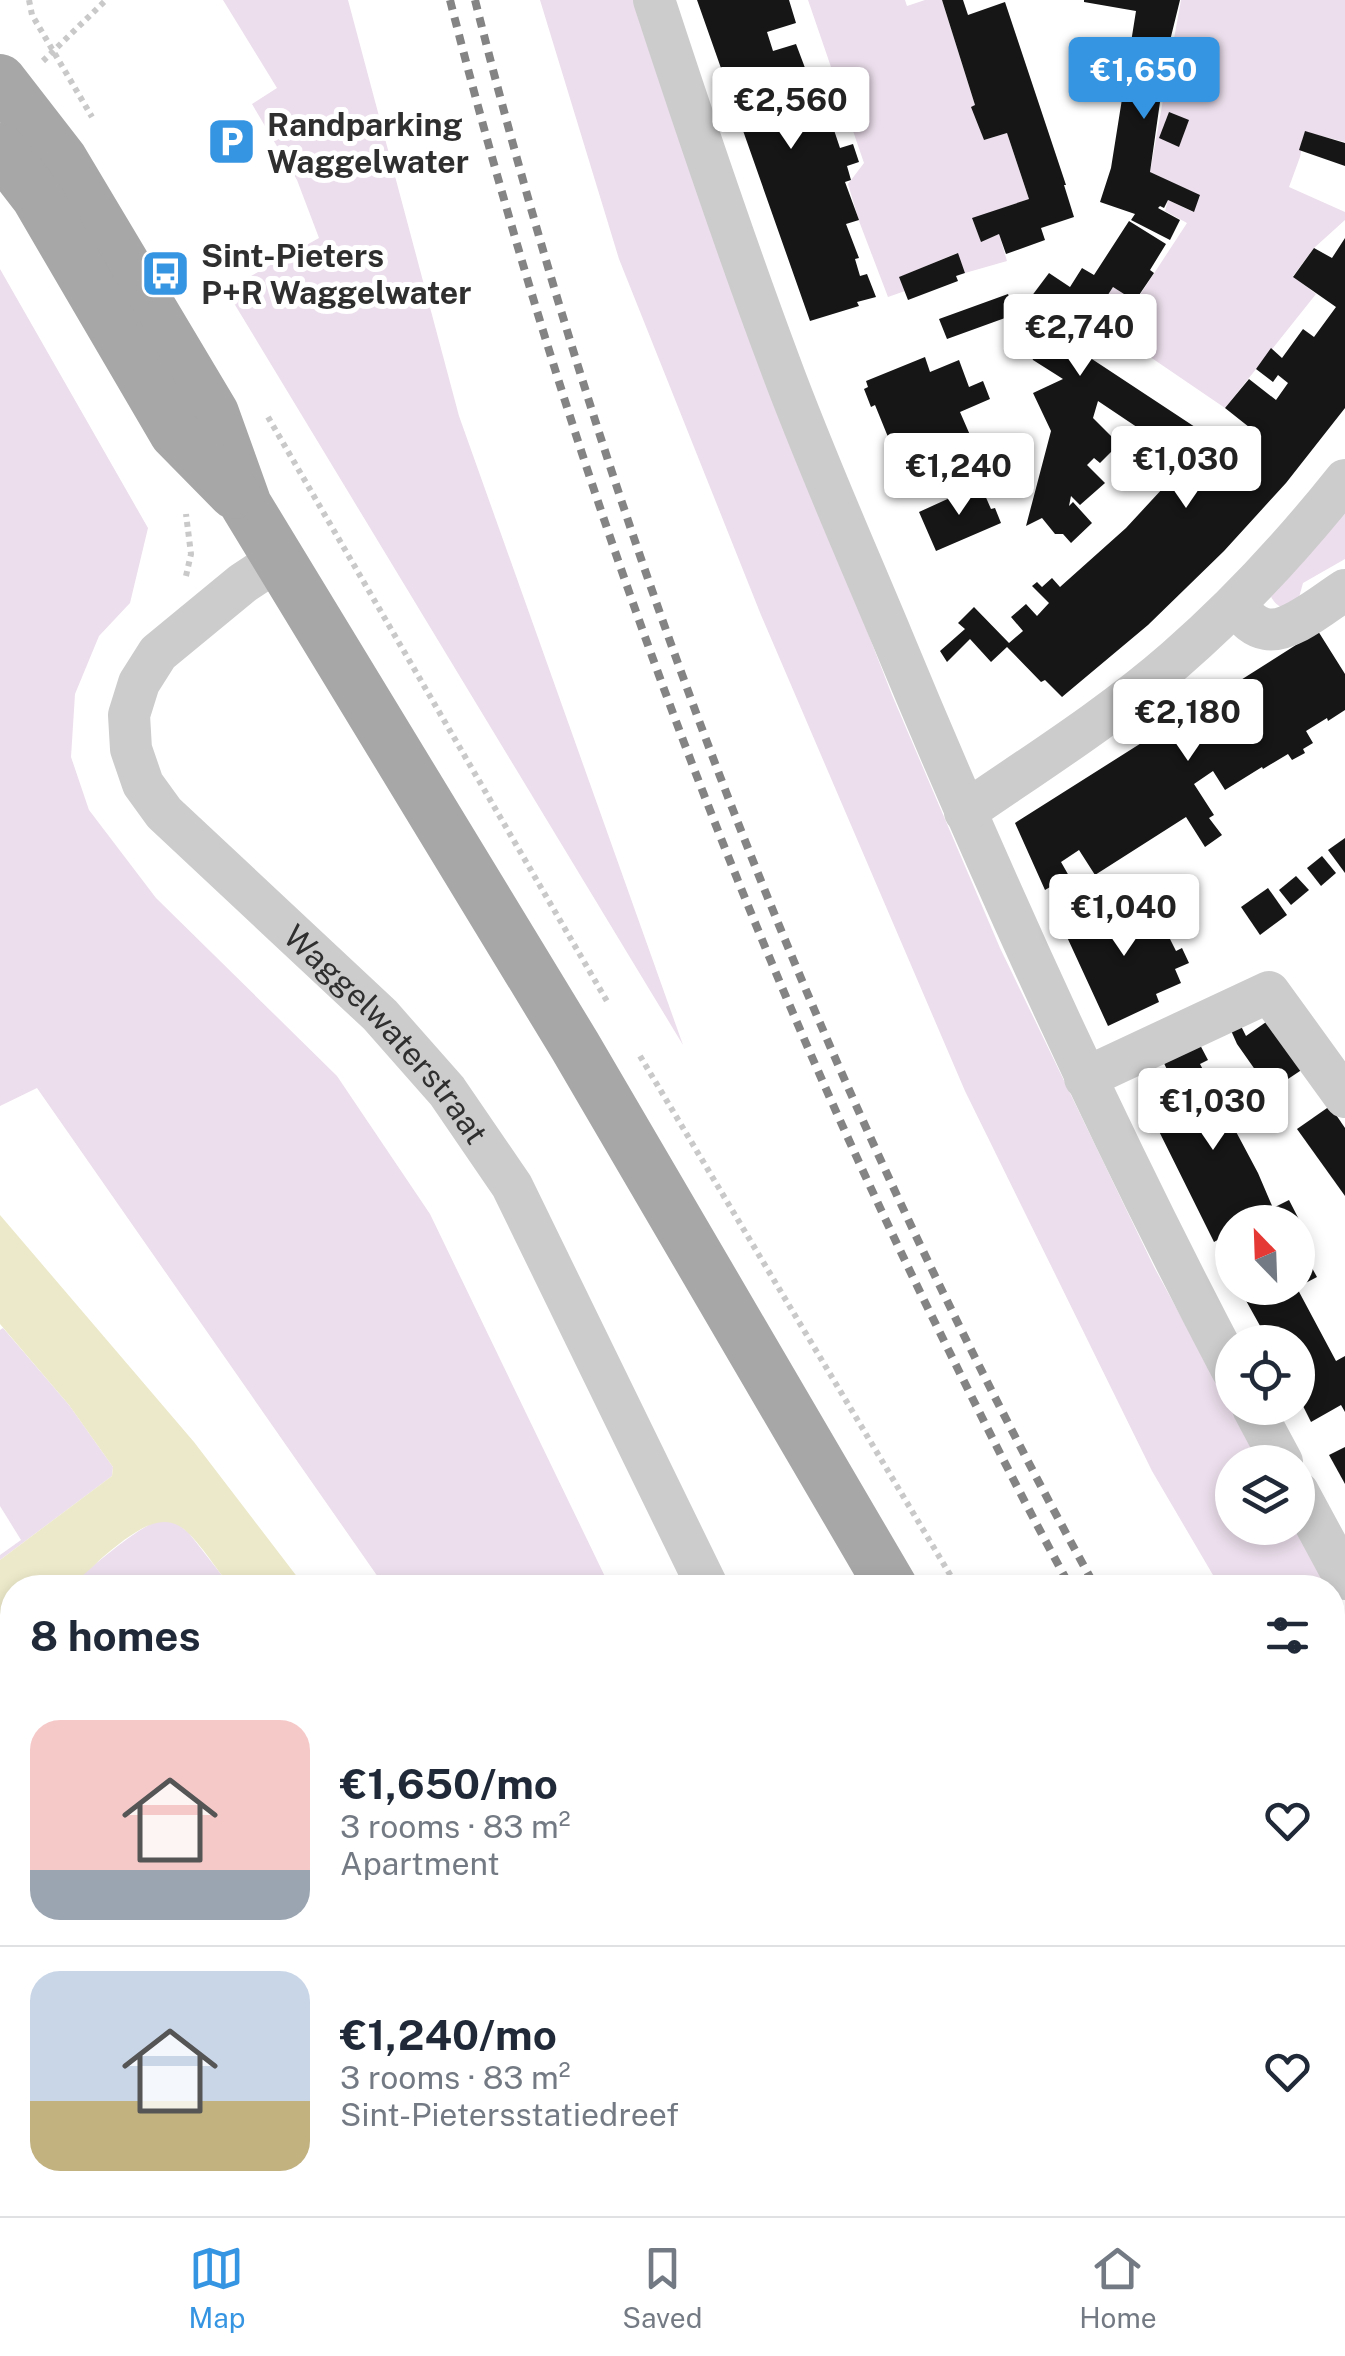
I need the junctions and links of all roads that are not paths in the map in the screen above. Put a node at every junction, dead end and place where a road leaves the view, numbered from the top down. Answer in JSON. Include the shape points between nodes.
{"nodes":[{"id":1,"x":654,"y":0,"type":"edge"},
{"id":2,"x":0,"y":80,"type":"edge"},
{"id":3,"x":0,"y":149,"type":"edge"},
{"id":4,"x":18,"y":194,"type":"edge"},
{"id":5,"x":1345,"y":480,"type":"edge"},
{"id":6,"x":246,"y":505,"type":"junction"},
{"id":7,"x":278,"y":560,"type":"junction"},
{"id":8,"x":1345,"y":590,"type":"edge"},
{"id":9,"x":1234,"y":605,"type":"junction"},
{"id":10,"x":964,"y":812,"type":"junction"},
{"id":11,"x":1084,"y":1078,"type":"junction"},
{"id":12,"x":1345,"y":1097,"type":"edge"},
{"id":13,"x":1215,"y":1338,"type":"edge"},
{"id":14,"x":1315,"y":1523,"type":"edge"},
{"id":15,"x":702,"y":1575,"type":"edge"},
{"id":16,"x":884,"y":1575,"type":"edge"},
{"id":17,"x":1343,"y":1575,"type":"edge"}],
"edges":[{"from":1,"to":10,"type":"street","via":[[782,368]]},
{"from":2,"to":6,"type":"main road","via":[[62,160],[213,413]]},
{"from":3,"to":4,"type":"main road"},
{"from":4,"to":6,"type":"main road","via":[[176,433]]},
{"from":5,"to":9,"type":"street"},
{"from":6,"to":7,"type":"main road"},
{"from":7,"to":15,"type":"street","name":"Waggelwaterstraat","via":[[158,653],[139,684],[129,716],[143,784],[164,813],[380,1016],[447,1091],[512,1186]]},
{"from":7,"to":16,"type":"main road","via":[[575,1046]]},
{"from":8,"to":9,"type":"street","via":[[1286,628],[1253,624]]},
{"from":9,"to":10,"type":"street","via":[[1114,708]]},
{"from":10,"to":11,"type":"street"},
{"from":11,"to":12,"type":"street","via":[[1269,992]]},
{"from":11,"to":13,"type":"street"},
{"from":14,"to":17,"type":"street"}]}
